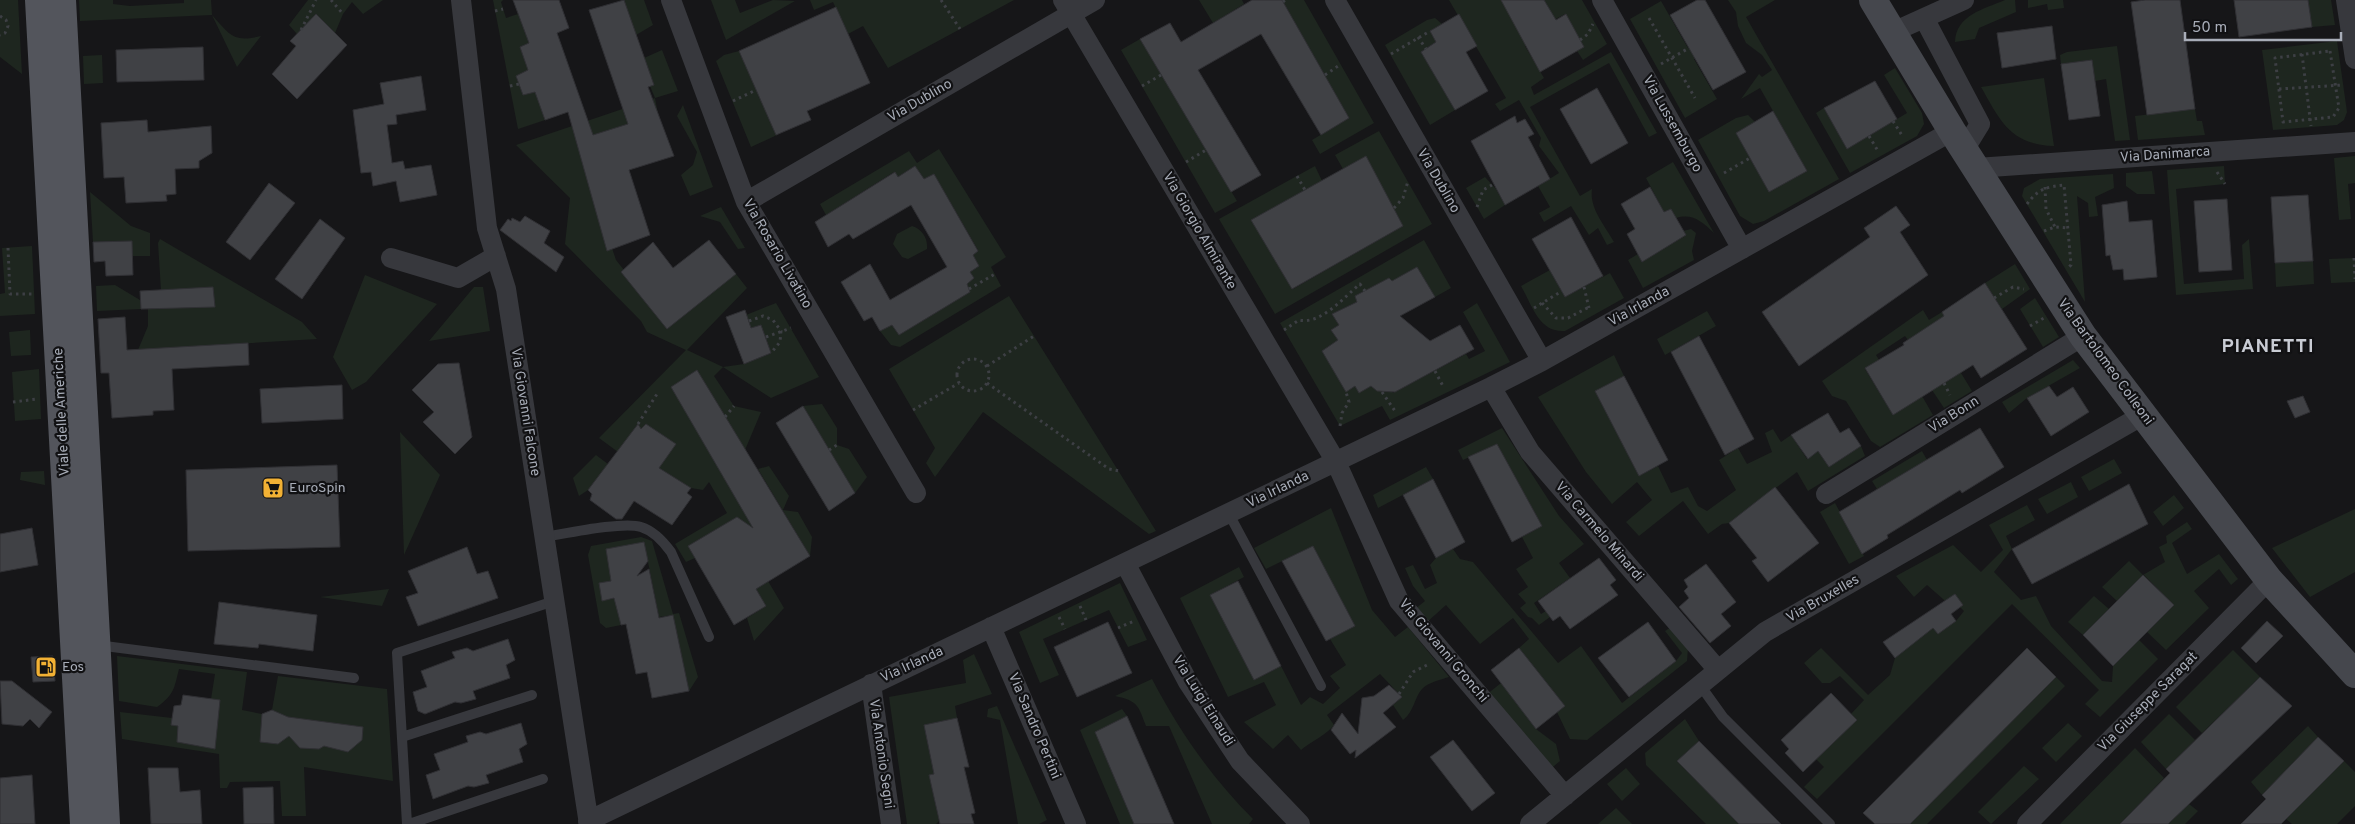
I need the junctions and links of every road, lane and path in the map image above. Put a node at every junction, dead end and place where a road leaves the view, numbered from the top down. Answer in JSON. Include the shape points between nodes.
{"nodes":[{"id":1,"x":39,"y":0,"type":"edge"},
{"id":2,"x":62,"y":0,"type":"edge"},
{"id":3,"x":316,"y":0,"type":"edge"},
{"id":4,"x":331,"y":0,"type":"edge"},
{"id":5,"x":460,"y":0,"type":"edge"},
{"id":6,"x":671,"y":0,"type":"edge"},
{"id":7,"x":941,"y":0,"type":"edge"},
{"id":8,"x":1095,"y":0,"type":"edge"},
{"id":9,"x":1335,"y":0,"type":"edge"},
{"id":10,"x":1602,"y":0,"type":"edge"},
{"id":11,"x":1873,"y":0,"type":"edge"},
{"id":12,"x":1964,"y":0,"type":"edge"},
{"id":13,"x":2346,"y":0,"type":"edge"},
{"id":14,"x":1067,"y":7,"type":"edge"},
{"id":15,"x":503,"y":9,"type":"dead end"},
{"id":16,"x":495,"y":12,"type":"dead end"},
{"id":17,"x":343,"y":14,"type":"dead end"},
{"id":18,"x":0,"y":16,"type":"edge"},
{"id":19,"x":1649,"y":18,"type":"dead end"},
{"id":20,"x":1924,"y":18,"type":"junction"},
{"id":21,"x":1594,"y":22,"type":"dead end"},
{"id":22,"x":8,"y":26,"type":"junction"},
{"id":23,"x":13,"y":26,"type":"dead end"},
{"id":24,"x":960,"y":29,"type":"dead end"},
{"id":25,"x":301,"y":30,"type":"dead end"},
{"id":26,"x":1430,"y":31,"type":"dead end"},
{"id":27,"x":1893,"y":32,"type":"junction"},
{"id":28,"x":0,"y":35,"type":"edge"},
{"id":29,"x":1418,"y":38,"type":"junction"},
{"id":30,"x":1580,"y":40,"type":"dead end"},
{"id":31,"x":1689,"y":48,"type":"dead end"},
{"id":32,"x":1426,"y":49,"type":"dead end"},
{"id":33,"x":1390,"y":54,"type":"dead end"},
{"id":34,"x":2302,"y":54,"type":"junction"},
{"id":35,"x":1672,"y":57,"type":"junction"},
{"id":36,"x":2355,"y":59,"type":"edge"},
{"id":37,"x":1341,"y":64,"type":"dead end"},
{"id":38,"x":1656,"y":66,"type":"dead end"},
{"id":39,"x":1161,"y":74,"type":"dead end"},
{"id":40,"x":1325,"y":75,"type":"dead end"},
{"id":41,"x":519,"y":84,"type":"dead end"},
{"id":42,"x":2335,"y":85,"type":"junction"},
{"id":43,"x":2343,"y":85,"type":"dead end"},
{"id":44,"x":510,"y":86,"type":"dead end"},
{"id":45,"x":1142,"y":86,"type":"dead end"},
{"id":46,"x":2306,"y":87,"type":"junction"},
{"id":47,"x":2279,"y":89,"type":"junction"},
{"id":48,"x":756,"y":90,"type":"dead end"},
{"id":49,"x":1695,"y":98,"type":"dead end"},
{"id":50,"x":733,"y":101,"type":"dead end"},
{"id":51,"x":2311,"y":119,"type":"junction"},
{"id":52,"x":1893,"y":121,"type":"dead end"},
{"id":53,"x":2311,"y":127,"type":"dead end"},
{"id":54,"x":1869,"y":136,"type":"dead end"},
{"id":55,"x":1906,"y":142,"type":"dead end"},
{"id":56,"x":2355,"y":142,"type":"edge"},
{"id":57,"x":1964,"y":149,"type":"junction"},
{"id":58,"x":1206,"y":150,"type":"dead end"},
{"id":59,"x":1880,"y":156,"type":"dead end"},
{"id":60,"x":1750,"y":158,"type":"dead end"},
{"id":61,"x":1186,"y":162,"type":"dead end"},
{"id":62,"x":2216,"y":166,"type":"dead end"},
{"id":63,"x":1297,"y":176,"type":"dead end"},
{"id":64,"x":1728,"y":180,"type":"dead end"},
{"id":65,"x":1408,"y":181,"type":"dead end"},
{"id":66,"x":2225,"y":184,"type":"dead end"},
{"id":67,"x":1492,"y":185,"type":"dead end"},
{"id":68,"x":2045,"y":187,"type":"junction"},
{"id":69,"x":1306,"y":190,"type":"dead end"},
{"id":70,"x":746,"y":202,"type":"junction"},
{"id":71,"x":2027,"y":204,"type":"dead end"},
{"id":72,"x":1477,"y":207,"type":"dead end"},
{"id":73,"x":1394,"y":208,"type":"dead end"},
{"id":74,"x":2055,"y":227,"type":"junction"},
{"id":75,"x":2068,"y":228,"type":"junction"},
{"id":76,"x":2043,"y":232,"type":"dead end"},
{"id":77,"x":8,"y":248,"type":"dead end"},
{"id":78,"x":1742,"y":249,"type":"junction"},
{"id":79,"x":496,"y":256,"type":"junction"},
{"id":80,"x":391,"y":258,"type":"dead end"},
{"id":81,"x":2354,"y":258,"type":"edge"},
{"id":82,"x":2066,"y":270,"type":"dead end"},
{"id":83,"x":995,"y":274,"type":"dead end"},
{"id":84,"x":2355,"y":279,"type":"edge"},
{"id":85,"x":1584,"y":287,"type":"dead end"},
{"id":86,"x":969,"y":289,"type":"dead end"},
{"id":87,"x":2030,"y":290,"type":"dead end"},
{"id":88,"x":1365,"y":291,"type":"dead end"},
{"id":89,"x":1562,"y":291,"type":"dead end"},
{"id":90,"x":34,"y":294,"type":"dead end"},
{"id":91,"x":1994,"y":298,"type":"dead end"},
{"id":92,"x":1542,"y":303,"type":"junction"},
{"id":93,"x":1589,"y":307,"type":"junction"},
{"id":94,"x":1534,"y":308,"type":"dead end"},
{"id":95,"x":1592,"y":316,"type":"dead end"},
{"id":96,"x":2046,"y":316,"type":"dead end"},
{"id":97,"x":749,"y":321,"type":"dead end"},
{"id":98,"x":2030,"y":326,"type":"dead end"},
{"id":99,"x":791,"y":328,"type":"dead end"},
{"id":100,"x":1284,"y":330,"type":"dead end"},
{"id":101,"x":781,"y":332,"type":"junction"},
{"id":102,"x":1034,"y":336,"type":"dead end"},
{"id":103,"x":2083,"y":336,"type":"junction"},
{"id":104,"x":766,"y":337,"type":"dead end"},
{"id":105,"x":771,"y":352,"type":"dead end"},
{"id":106,"x":1542,"y":361,"type":"junction"},
{"id":107,"x":987,"y":366,"type":"junction"},
{"id":108,"x":1434,"y":371,"type":"dead end"},
{"id":109,"x":959,"y":383,"type":"junction"},
{"id":110,"x":987,"y":383,"type":"junction"},
{"id":111,"x":1491,"y":387,"type":"junction"},
{"id":112,"x":1346,"y":392,"type":"dead end"},
{"id":113,"x":1382,"y":392,"type":"dead end"},
{"id":114,"x":1447,"y":392,"type":"dead end"},
{"id":115,"x":657,"y":394,"type":"dead end"},
{"id":116,"x":40,"y":399,"type":"dead end"},
{"id":117,"x":13,"y":402,"type":"dead end"},
{"id":118,"x":734,"y":406,"type":"dead end"},
{"id":119,"x":913,"y":410,"type":"dead end"},
{"id":120,"x":2144,"y":415,"type":"junction"},
{"id":121,"x":1398,"y":416,"type":"dead end"},
{"id":122,"x":725,"y":417,"type":"dead end"},
{"id":123,"x":638,"y":424,"type":"dead end"},
{"id":124,"x":1340,"y":426,"type":"dead end"},
{"id":125,"x":837,"y":445,"type":"dead end"},
{"id":126,"x":829,"y":450,"type":"dead end"},
{"id":127,"x":1336,"y":462,"type":"junction"},
{"id":128,"x":1119,"y":471,"type":"dead end"},
{"id":129,"x":916,"y":493,"type":"dead end"},
{"id":130,"x":1826,"y":494,"type":"dead end"},
{"id":131,"x":1229,"y":514,"type":"junction"},
{"id":132,"x":544,"y":537,"type":"junction"},
{"id":133,"x":1125,"y":563,"type":"junction"},
{"id":134,"x":2269,"y":580,"type":"junction"},
{"id":135,"x":554,"y":601,"type":"junction"},
{"id":136,"x":1079,"y":603,"type":"dead end"},
{"id":137,"x":1058,"y":614,"type":"dead end"},
{"id":138,"x":1137,"y":619,"type":"dead end"},
{"id":139,"x":1086,"y":620,"type":"dead end"},
{"id":140,"x":991,"y":627,"type":"junction"},
{"id":141,"x":1118,"y":628,"type":"dead end"},
{"id":142,"x":1065,"y":629,"type":"dead end"},
{"id":143,"x":709,"y":637,"type":"dead end"},
{"id":144,"x":97,"y":645,"type":"junction"},
{"id":145,"x":1431,"y":665,"type":"dead end"},
{"id":146,"x":1718,"y":670,"type":"junction"},
{"id":147,"x":2355,"y":674,"type":"edge"},
{"id":148,"x":354,"y":678,"type":"dead end"},
{"id":149,"x":871,"y":684,"type":"junction"},
{"id":150,"x":1700,"y":685,"type":"junction"},
{"id":151,"x":1321,"y":686,"type":"dead end"},
{"id":152,"x":1399,"y":694,"type":"dead end"},
{"id":153,"x":532,"y":695,"type":"dead end"},
{"id":154,"x":402,"y":737,"type":"junction"},
{"id":155,"x":543,"y":780,"type":"dead end"},
{"id":156,"x":1565,"y":796,"type":"junction"},
{"id":157,"x":588,"y":822,"type":"edge"},
{"id":158,"x":84,"y":824,"type":"edge"},
{"id":159,"x":106,"y":824,"type":"edge"},
{"id":160,"x":408,"y":824,"type":"edge"},
{"id":161,"x":892,"y":824,"type":"edge"},
{"id":162,"x":1076,"y":824,"type":"edge"},
{"id":163,"x":1300,"y":824,"type":"edge"},
{"id":164,"x":1530,"y":824,"type":"edge"},
{"id":165,"x":1830,"y":824,"type":"edge"},
{"id":166,"x":2027,"y":824,"type":"edge"}],
"edges":[{"from":1,"to":158,"type":"main road","name":"Viale delle Americhe"},
{"from":2,"to":144,"type":"main road","name":"Viale delle Americhe"},
{"from":3,"to":25,"type":"path"},
{"from":4,"to":17,"type":"path"},
{"from":5,"to":79,"type":"street","name":"Via Giovanni Falcone","via":[[487,228]]},
{"from":6,"to":70,"type":"street","name":"Via Rosario Livatino"},
{"from":7,"to":24,"type":"path"},
{"from":8,"to":14,"type":"street","name":"Via Dublino"},
{"from":9,"to":106,"type":"street","name":"Via Dublino"},
{"from":10,"to":78,"type":"street","name":"Via Lussemburgo"},
{"from":11,"to":27,"type":"main road","name":"Via Bartolomeo Colleoni"},
{"from":12,"to":20,"type":"street"},
{"from":13,"to":36,"type":"street"},
{"from":14,"to":70,"type":"street","name":"Via Dublino"},
{"from":14,"to":127,"type":"street","name":"Via Giorgio Almirante"},
{"from":15,"to":16,"type":"path"},
{"from":18,"to":22,"type":"path"},
{"from":19,"to":35,"type":"path"},
{"from":20,"to":27,"type":"street"},
{"from":20,"to":57,"type":"street","via":[[1980,124]]},
{"from":21,"to":30,"type":"path","via":[[1588,34]]},
{"from":22,"to":23,"type":"path"},
{"from":22,"to":28,"type":"path"},
{"from":26,"to":29,"type":"path"},
{"from":27,"to":57,"type":"main road","name":"Via Bartolomeo Colleoni"},
{"from":29,"to":32,"type":"path"},
{"from":29,"to":33,"type":"path"},
{"from":31,"to":35,"type":"path"},
{"from":34,"to":42,"type":"path","via":[[2330,51]]},
{"from":34,"to":46,"type":"path"},
{"from":34,"to":47,"type":"path","via":[[2275,58]]},
{"from":35,"to":38,"type":"path"},
{"from":35,"to":49,"type":"path"},
{"from":37,"to":40,"type":"path"},
{"from":39,"to":45,"type":"path"},
{"from":41,"to":44,"type":"path"},
{"from":42,"to":43,"type":"path"},
{"from":42,"to":46,"type":"path"},
{"from":42,"to":51,"type":"path","via":[[2339,108],[2332,117]]},
{"from":46,"to":47,"type":"path"},
{"from":46,"to":51,"type":"path"},
{"from":47,"to":51,"type":"path","via":[[2282,122]]},
{"from":48,"to":50,"type":"path"},
{"from":51,"to":53,"type":"path"},
{"from":52,"to":55,"type":"path"},
{"from":54,"to":59,"type":"path"},
{"from":56,"to":57,"type":"street","name":"Via Danimarca"},
{"from":57,"to":78,"type":"street","name":"Via Irlanda"},
{"from":57,"to":103,"type":"main road","name":"Via Bartolomeo Colleoni"},
{"from":58,"to":61,"type":"path"},
{"from":60,"to":64,"type":"path","via":[[1723,172]]},
{"from":62,"to":66,"type":"path","via":[[2218,176]]},
{"from":63,"to":69,"type":"path"},
{"from":65,"to":73,"type":"path","via":[[1403,198]]},
{"from":67,"to":72,"type":"path","via":[[1483,190]]},
{"from":68,"to":71,"type":"path","via":[[2035,192]]},
{"from":68,"to":74,"type":"path","via":[[2046,209]]},
{"from":68,"to":75,"type":"path","via":[[2064,185]]},
{"from":70,"to":129,"type":"street","name":"Via Rosario Livatino"},
{"from":74,"to":75,"type":"path"},
{"from":74,"to":76,"type":"path"},
{"from":75,"to":82,"type":"path","via":[[2071,265]]},
{"from":77,"to":90,"type":"path","via":[[10,294]]},
{"from":78,"to":106,"type":"street","name":"Via Irlanda"},
{"from":79,"to":80,"type":"street","via":[[458,278]]},
{"from":79,"to":132,"type":"street","name":"Via Giovanni Falcone","via":[[506,289]]},
{"from":81,"to":84,"type":"path"},
{"from":83,"to":86,"type":"path"},
{"from":85,"to":93,"type":"path"},
{"from":87,"to":91,"type":"path","via":[[2013,287]]},
{"from":88,"to":100,"type":"path","via":[[1360,284],[1322,315],[1309,322],[1299,320]]},
{"from":89,"to":92,"type":"path"},
{"from":92,"to":93,"type":"path","via":[[1556,318],[1568,318]]},
{"from":92,"to":94,"type":"path"},
{"from":93,"to":95,"type":"path"},
{"from":96,"to":98,"type":"path"},
{"from":97,"to":101,"type":"path","via":[[763,316],[773,320]]},
{"from":99,"to":101,"type":"path"},
{"from":101,"to":104,"type":"path"},
{"from":101,"to":105,"type":"path","via":[[780,342]]},
{"from":102,"to":107,"type":"path"},
{"from":103,"to":120,"type":"main road","name":"Via Bartolomeo Colleoni"},
{"from":103,"to":130,"type":"street","name":"Via Bonn"},
{"from":106,"to":111,"type":"street","name":"Via Irlanda"},
{"from":107,"to":109,"type":"path","via":[[978,359],[962,362],[957,372]]},
{"from":107,"to":110,"type":"path","via":[[990,377]]},
{"from":108,"to":114,"type":"path"},
{"from":109,"to":110,"type":"path","via":[[966,390],[976,391]]},
{"from":109,"to":119,"type":"path"},
{"from":110,"to":128,"type":"path","via":[[1109,469]]},
{"from":111,"to":127,"type":"street","name":"Via Irlanda"},
{"from":111,"to":146,"type":"street","name":"Via Carmelo Minardi","via":[[1530,452]]},
{"from":112,"to":124,"type":"path","via":[[1349,402],[1342,413]]},
{"from":113,"to":121,"type":"path"},
{"from":115,"to":123,"type":"path"},
{"from":116,"to":117,"type":"path"},
{"from":118,"to":122,"type":"path"},
{"from":120,"to":134,"type":"main road","name":"Via Bartolomeo Colleoni"},
{"from":120,"to":146,"type":"street","name":"Via Bruxelles","via":[[1765,632]]},
{"from":125,"to":126,"type":"path"},
{"from":127,"to":131,"type":"street","name":"Via Irlanda"},
{"from":127,"to":156,"type":"street","name":"Via Giovanni Gronchi","via":[[1399,601]]},
{"from":131,"to":133,"type":"street","name":"Via Irlanda"},
{"from":131,"to":151,"type":"lane"},
{"from":132,"to":135,"type":"street","name":"Via Giovanni Falcone"},
{"from":132,"to":143,"type":"lane","via":[[624,526],[650,530],[671,552]]},
{"from":133,"to":140,"type":"street","name":"Via Irlanda"},
{"from":133,"to":163,"type":"street","name":"Via Luigi Einaudi","via":[[1188,682],[1240,761]]},
{"from":134,"to":147,"type":"main road","name":"Via Bartolomeo Colleoni"},
{"from":134,"to":166,"type":"street","name":"Via Giuseppe Saragat"},
{"from":135,"to":154,"type":"lane","via":[[397,653]]},
{"from":135,"to":157,"type":"street","name":"Via Giovanni Falcone"},
{"from":136,"to":139,"type":"path"},
{"from":137,"to":142,"type":"path"},
{"from":138,"to":141,"type":"path"},
{"from":140,"to":149,"type":"street","name":"Via Irlanda"},
{"from":140,"to":162,"type":"street","name":"Via Sandro Pertini"},
{"from":144,"to":148,"type":"lane"},
{"from":144,"to":159,"type":"main road","name":"Viale delle Americhe"},
{"from":145,"to":152,"type":"path","via":[[1413,672]]},
{"from":146,"to":150,"type":"street","name":"Via Bruxelles"},
{"from":149,"to":157,"type":"street","name":"Via Irlanda"},
{"from":149,"to":161,"type":"street","name":"Via Antonio Segni"},
{"from":150,"to":156,"type":"street","name":"Via Bruxelles"},
{"from":150,"to":165,"type":"lane","via":[[1723,718]]},
{"from":153,"to":154,"type":"lane"},
{"from":154,"to":160,"type":"lane"},
{"from":155,"to":160,"type":"lane"},
{"from":156,"to":164,"type":"street","name":"Via Bruxelles"}]}
